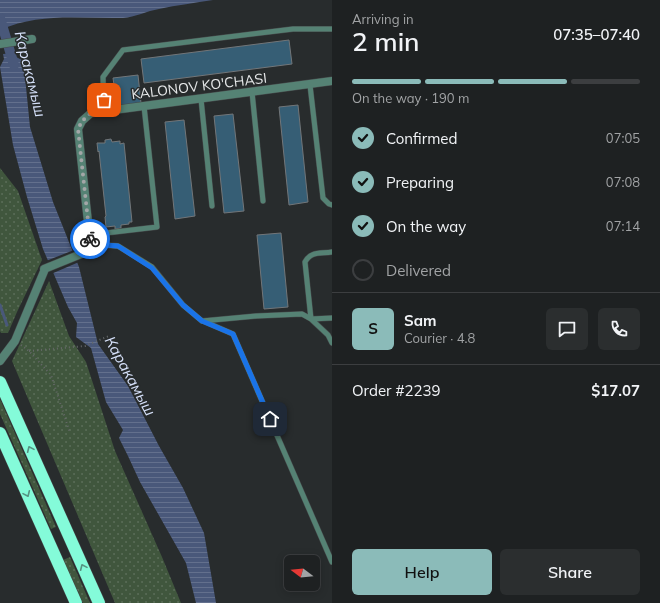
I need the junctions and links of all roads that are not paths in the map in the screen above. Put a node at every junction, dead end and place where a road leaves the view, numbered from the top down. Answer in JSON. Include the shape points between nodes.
{"nodes":[{"id":1,"x":332,"y":29,"type":"edge"},
{"id":2,"x":32,"y":39,"type":"dead end"},
{"id":3,"x":0,"y":44,"type":"edge"},
{"id":4,"x":332,"y":81,"type":"edge"},
{"id":5,"x":310,"y":85,"type":"junction"},
{"id":6,"x":252,"y":92,"type":"junction"},
{"id":7,"x":201,"y":99,"type":"junction"},
{"id":8,"x":144,"y":106,"type":"junction"},
{"id":9,"x":104,"y":111,"type":"junction"},
{"id":10,"x":263,"y":201,"type":"dead end"},
{"id":11,"x":332,"y":205,"type":"edge"},
{"id":12,"x":212,"y":206,"type":"dead end"},
{"id":13,"x":89,"y":235,"type":"junction"},
{"id":14,"x":88,"y":251,"type":"junction"},
{"id":15,"x":332,"y":252,"type":"edge"},
{"id":16,"x":332,"y":318,"type":"edge"},
{"id":17,"x":310,"y":319,"type":"junction"},
{"id":18,"x":202,"y":321,"type":"junction"},
{"id":19,"x":332,"y":343,"type":"edge"},
{"id":20,"x":0,"y":361,"type":"edge"},
{"id":21,"x":0,"y":382,"type":"edge"},
{"id":22,"x":0,"y":433,"type":"edge"},
{"id":23,"x":70,"y":536,"type":"junction"},
{"id":24,"x":49,"y":545,"type":"junction"},
{"id":25,"x":332,"y":562,"type":"edge"},
{"id":26,"x":76,"y":603,"type":"edge"},
{"id":27,"x":99,"y":603,"type":"edge"}],
"edges":[{"from":1,"to":9,"type":"lane","via":[[293,29],[123,50],[103,77]]},
{"from":2,"to":3,"type":"street"},
{"from":4,"to":5,"type":"street","name":"KALONOV KO'CHASI"},
{"from":5,"to":6,"type":"street","name":"KALONOV KO'CHASI"},
{"from":5,"to":11,"type":"lane","via":[[323,198]]},
{"from":6,"to":7,"type":"street","name":"KALONOV KO'CHASI"},
{"from":6,"to":10,"type":"lane"},
{"from":7,"to":8,"type":"street","name":"KALONOV KO'CHASI"},
{"from":7,"to":12,"type":"lane"},
{"from":8,"to":9,"type":"street","name":"KALONOV KO'CHASI"},
{"from":8,"to":13,"type":"lane","via":[[157,227]]},
{"from":9,"to":13,"type":"street","name":"KALONOV KO'CHASI","via":[[91,113],[78,129]]},
{"from":13,"to":14,"type":"street","name":"KALONOV KO'CHASI"},
{"from":14,"to":18,"type":"lane","via":[[104,245],[118,246],[152,268],[183,305]]},
{"from":14,"to":20,"type":"street","via":[[44,269],[15,341]]},
{"from":15,"to":17,"type":"lane","via":[[312,254],[304,262]]},
{"from":16,"to":17,"type":"lane"},
{"from":17,"to":18,"type":"lane","via":[[302,314]]},
{"from":17,"to":19,"type":"lane","via":[[328,335]]},
{"from":18,"to":25,"type":"lane","via":[[233,334]]},
{"from":23,"to":21,"type":"highway","one_way":true},
{"from":22,"to":24,"type":"highway","one_way":true},
{"from":23,"to":24,"type":"highway"},
{"from":27,"to":23,"type":"highway","one_way":true},
{"from":24,"to":26,"type":"highway"}]}
